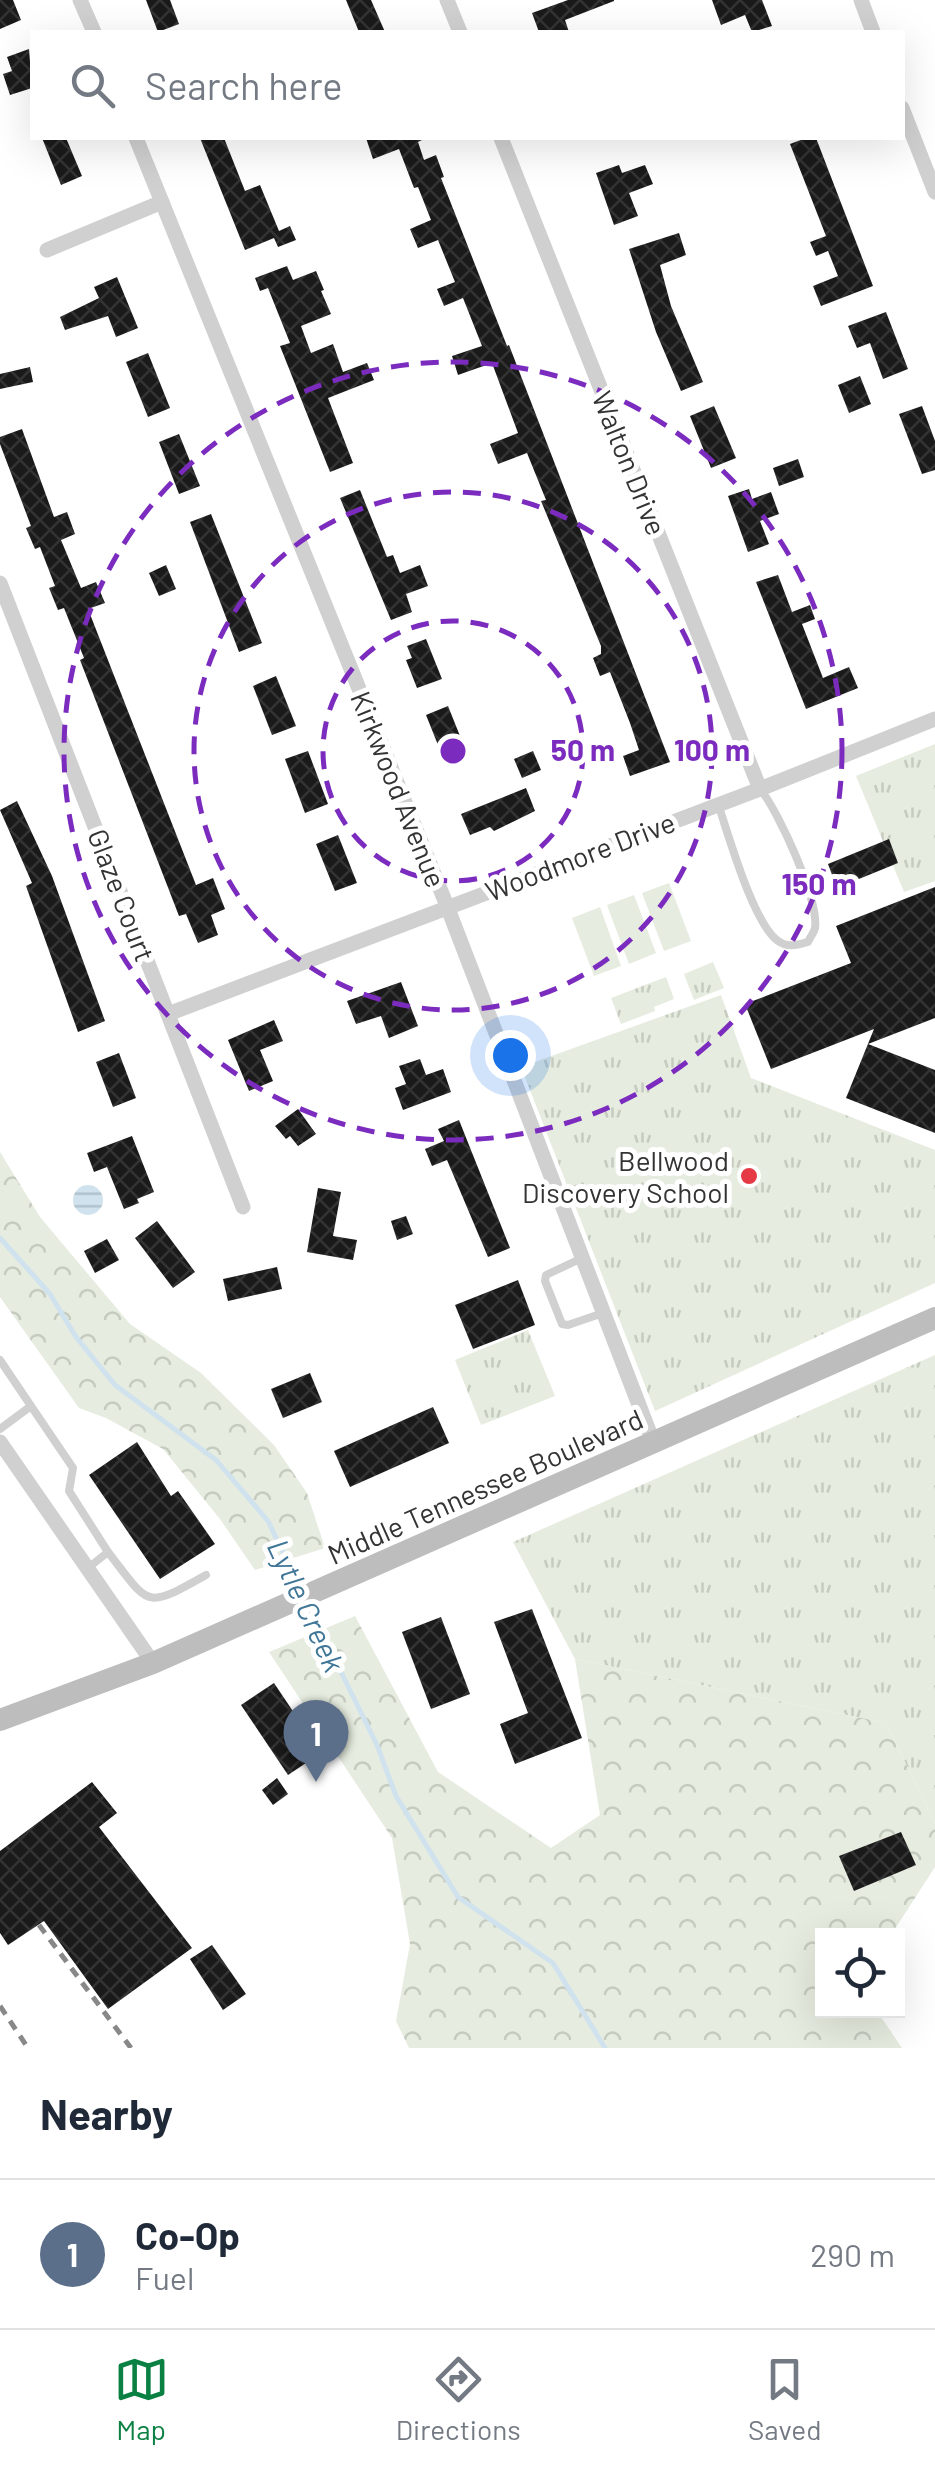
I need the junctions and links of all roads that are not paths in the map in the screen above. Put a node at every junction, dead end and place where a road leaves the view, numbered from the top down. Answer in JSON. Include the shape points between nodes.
{"nodes":[{"id":1,"x":80,"y":0,"type":"edge"},
{"id":2,"x":447,"y":0,"type":"edge"},
{"id":3,"x":860,"y":0,"type":"edge"},
{"id":4,"x":93,"y":30,"type":"edge"},
{"id":5,"x":459,"y":30,"type":"edge"},
{"id":6,"x":872,"y":30,"type":"edge"},
{"id":7,"x":905,"y":116,"type":"edge"},
{"id":8,"x":137,"y":140,"type":"edge"},
{"id":9,"x":503,"y":140,"type":"edge"},
{"id":10,"x":935,"y":192,"type":"edge"},
{"id":11,"x":162,"y":202,"type":"junction"},
{"id":12,"x":47,"y":250,"type":"dead end"},
{"id":13,"x":0,"y":584,"type":"edge"},
{"id":14,"x":935,"y":718,"type":"edge"},
{"id":15,"x":760,"y":789,"type":"junction"},
{"id":16,"x":718,"y":804,"type":"junction"},
{"id":17,"x":446,"y":906,"type":"junction"},
{"id":18,"x":168,"y":1014,"type":"junction"},
{"id":19,"x":243,"y":1207,"type":"dead end"},
{"id":20,"x":582,"y":1258,"type":"junction"},
{"id":21,"x":604,"y":1313,"type":"junction"},
{"id":22,"x":935,"y":1318,"type":"edge"},
{"id":23,"x":0,"y":1360,"type":"edge"},
{"id":24,"x":31,"y":1406,"type":"junction"},
{"id":25,"x":0,"y":1429,"type":"edge"},
{"id":26,"x":0,"y":1442,"type":"edge"},
{"id":27,"x":654,"y":1444,"type":"junction"},
{"id":28,"x":108,"y":1552,"type":"junction"},
{"id":29,"x":88,"y":1568,"type":"junction"},
{"id":30,"x":206,"y":1576,"type":"dead end"},
{"id":31,"x":153,"y":1663,"type":"junction"},
{"id":32,"x":0,"y":1720,"type":"edge"}],
"edges":[{"from":1,"to":4,"type":"street"},
{"from":2,"to":5,"type":"street"},
{"from":3,"to":6,"type":"street"},
{"from":7,"to":10,"type":"street"},
{"from":8,"to":11,"type":"street","name":"Kirkwood Avenue"},
{"from":9,"to":15,"type":"street","name":"Walton Drive"},
{"from":11,"to":12,"type":"street"},
{"from":11,"to":17,"type":"street","name":"Kirkwood Avenue"},
{"from":13,"to":18,"type":"street","name":"Glaze Court"},
{"from":14,"to":15,"type":"street","name":"Woodmore Drive"},
{"from":15,"to":16,"type":"street","name":"Woodmore Drive"},
{"from":15,"to":16,"type":"lane","via":[[773,804],[810,893],[815,928],[808,942],[792,946],[778,940],[759,916]]},
{"from":16,"to":17,"type":"street","name":"Woodmore Drive"},
{"from":17,"to":18,"type":"street","name":"Woodmore Drive"},
{"from":17,"to":20,"type":"street","name":"Kirkwood Avenue"},
{"from":18,"to":19,"type":"street","name":"Glaze Court"},
{"from":20,"to":21,"type":"street","name":"Kirkwood Avenue"},
{"from":20,"to":21,"type":"lane","via":[[546,1275],[562,1324]]},
{"from":21,"to":27,"type":"street","name":"Kirkwood Avenue"},
{"from":22,"to":27,"type":"main road","name":"Middle Tennessee Boulevard"},
{"from":23,"to":24,"type":"lane"},
{"from":24,"to":25,"type":"lane"},
{"from":24,"to":28,"type":"lane","via":[[73,1468],[69,1491]]},
{"from":26,"to":29,"type":"street"},
{"from":27,"to":31,"type":"main road","name":"Middle Tennessee Boulevard"},
{"from":28,"to":29,"type":"lane"},
{"from":28,"to":30,"type":"lane","via":[[143,1597],[153,1600]]},
{"from":29,"to":31,"type":"street"},
{"from":31,"to":32,"type":"main road","name":"Middle Tennessee Boulevard"}]}
